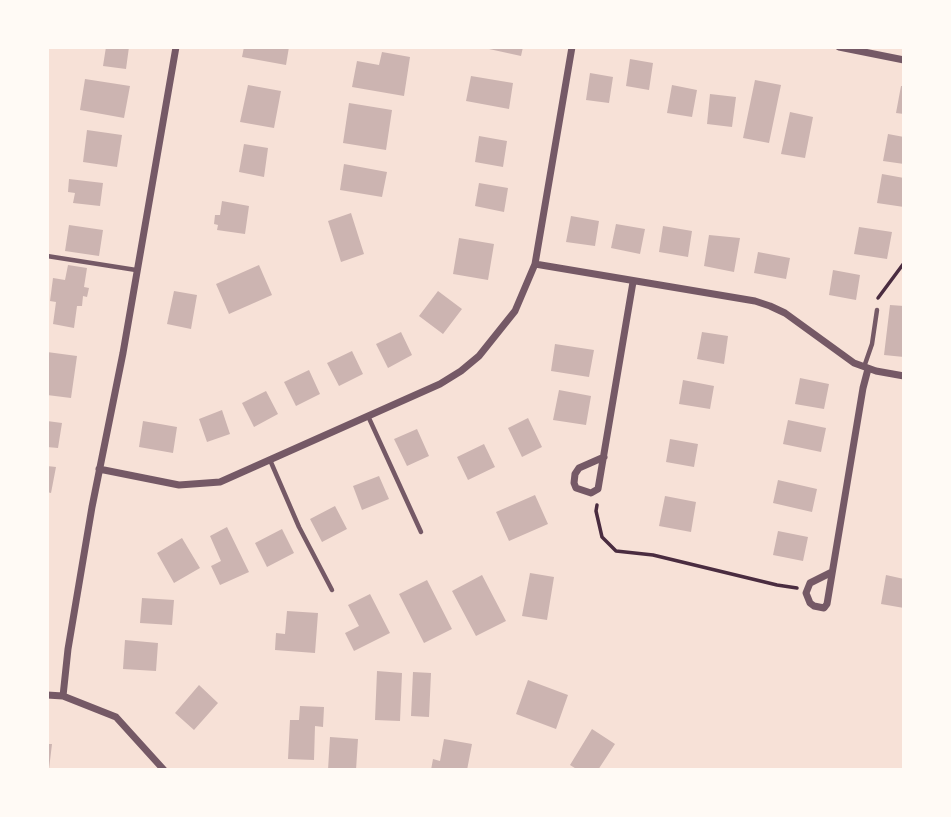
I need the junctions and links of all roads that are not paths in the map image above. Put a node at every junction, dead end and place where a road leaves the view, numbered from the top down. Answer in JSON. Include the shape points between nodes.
{"nodes":[{"id":1,"x":176,"y":47,"type":"edge"},
{"id":2,"x":572,"y":47,"type":"edge"},
{"id":3,"x":839,"y":47,"type":"edge"},
{"id":4,"x":867,"y":49,"type":"edge"},
{"id":5,"x":904,"y":60,"type":"edge"},
{"id":6,"x":47,"y":256,"type":"edge"},
{"id":7,"x":535,"y":264,"type":"junction"},
{"id":8,"x":136,"y":270,"type":"junction"},
{"id":9,"x":633,"y":282,"type":"junction"},
{"id":10,"x":877,"y":310,"type":"road end"},
{"id":11,"x":866,"y":368,"type":"junction"},
{"id":12,"x":904,"y":376,"type":"edge"},
{"id":13,"x":367,"y":416,"type":"junction"},
{"id":14,"x":604,"y":457,"type":"junction"},
{"id":15,"x":270,"y":460,"type":"junction"},
{"id":16,"x":99,"y":469,"type":"junction"},
{"id":17,"x":421,"y":532,"type":"dead end"},
{"id":18,"x":832,"y":572,"type":"junction"},
{"id":19,"x":332,"y":590,"type":"dead end"},
{"id":20,"x":47,"y":695,"type":"edge"},
{"id":21,"x":63,"y":696,"type":"junction"},
{"id":22,"x":164,"y":770,"type":"edge"}],
"edges":[{"from":1,"to":8,"type":"street"},
{"from":2,"to":7,"type":"street"},
{"from":3,"to":4,"type":"street"},
{"from":4,"to":5,"type":"street"},
{"from":6,"to":8,"type":"lane"},
{"from":7,"to":9,"type":"street"},
{"from":7,"to":13,"type":"street","via":[[515,311],[478,356],[440,384]]},
{"from":8,"to":16,"type":"street"},
{"from":9,"to":11,"type":"street","via":[[770,306]]},
{"from":9,"to":14,"type":"street"},
{"from":10,"to":11,"type":"lane"},
{"from":11,"to":12,"type":"street"},
{"from":11,"to":18,"type":"street"},
{"from":13,"to":15,"type":"street"},
{"from":13,"to":17,"type":"lane"},
{"from":14,"to":14,"type":"street","via":[[598,489],[590,493],[576,488],[573,483],[579,468]]},
{"from":15,"to":16,"type":"street","via":[[220,482],[193,485]]},
{"from":15,"to":19,"type":"lane"},
{"from":16,"to":21,"type":"street"},
{"from":18,"to":18,"type":"street","via":[[827,604],[814,606],[807,588]]},
{"from":20,"to":21,"type":"street"},
{"from":21,"to":22,"type":"street","via":[[116,717]]}]}
